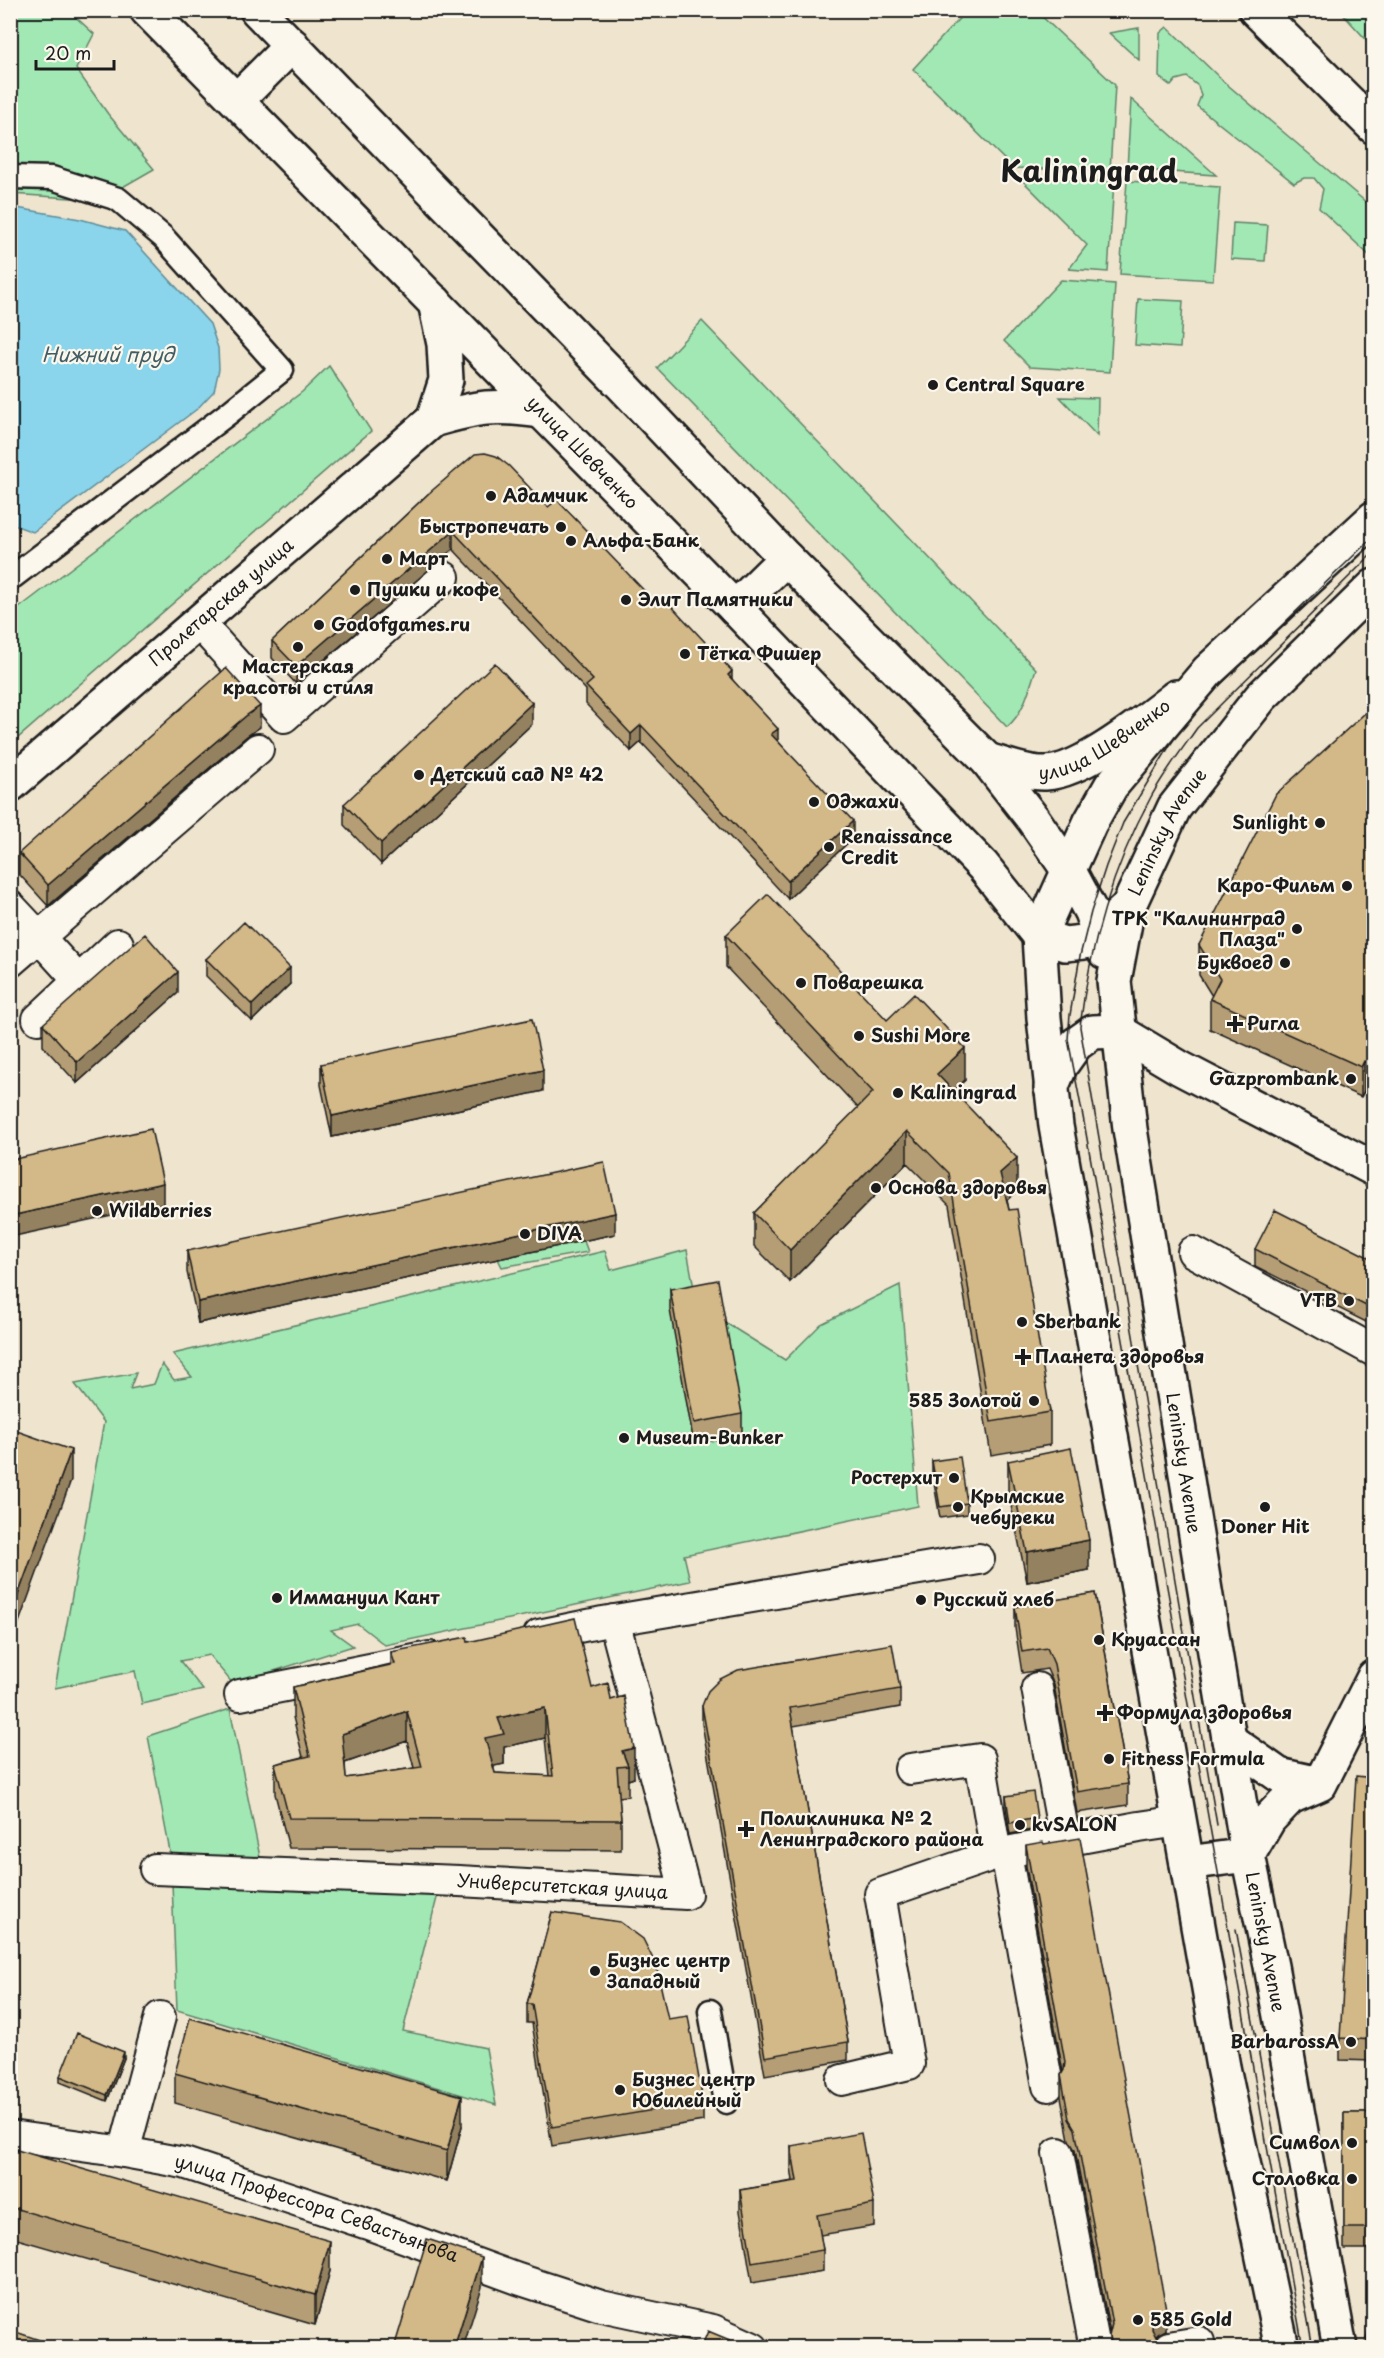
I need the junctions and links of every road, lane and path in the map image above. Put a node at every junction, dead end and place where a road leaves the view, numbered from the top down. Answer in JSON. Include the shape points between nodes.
{"nodes":[{"id":1,"x":147,"y":10,"type":"edge"},
{"id":2,"x":257,"y":10,"type":"edge"},
{"id":3,"x":1256,"y":10,"type":"edge"},
{"id":4,"x":1285,"y":10,"type":"edge"},
{"id":5,"x":292,"y":45,"type":"junction"},
{"id":6,"x":1374,"y":98,"type":"edge"},
{"id":7,"x":237,"y":100,"type":"junction"},
{"id":8,"x":1374,"y":127,"type":"edge"},
{"id":9,"x":10,"y":177,"type":"edge"},
{"id":10,"x":435,"y":302,"type":"junction"},
{"id":11,"x":541,"y":411,"type":"junction"},
{"id":12,"x":433,"y":420,"type":"junction"},
{"id":13,"x":1374,"y":518,"type":"edge"},
{"id":14,"x":786,"y":558,"type":"junction"},
{"id":15,"x":444,"y":577,"type":"dead end"},
{"id":16,"x":10,"y":579,"type":"edge"},
{"id":17,"x":1374,"y":586,"type":"edge"},
{"id":18,"x":735,"y":608,"type":"junction"},
{"id":19,"x":199,"y":623,"type":"junction"},
{"id":20,"x":1208,"y":671,"type":"junction"},
{"id":21,"x":258,"y":749,"type":"dead end"},
{"id":22,"x":987,"y":760,"type":"junction"},
{"id":23,"x":10,"y":785,"type":"edge"},
{"id":24,"x":1069,"y":871,"type":"junction"},
{"id":25,"x":10,"y":906,"type":"edge"},
{"id":26,"x":1128,"y":907,"type":"junction"},
{"id":27,"x":1099,"y":933,"type":"junction"},
{"id":28,"x":1039,"y":936,"type":"junction"},
{"id":29,"x":39,"y":937,"type":"junction"},
{"id":30,"x":118,"y":944,"type":"dead end"},
{"id":31,"x":10,"y":962,"type":"edge"},
{"id":32,"x":79,"y":981,"type":"junction"},
{"id":33,"x":1114,"y":981,"type":"junction"},
{"id":34,"x":38,"y":1019,"type":"dead end"},
{"id":35,"x":1118,"y":1031,"type":"junction"},
{"id":36,"x":1051,"y":1088,"type":"junction"},
{"id":37,"x":1374,"y":1169,"type":"edge"},
{"id":38,"x":1193,"y":1252,"type":"dead end"},
{"id":39,"x":1374,"y":1351,"type":"edge"},
{"id":40,"x":979,"y":1559,"type":"dead end"},
{"id":41,"x":614,"y":1620,"type":"junction"},
{"id":42,"x":510,"y":1641,"type":"edge"},
{"id":43,"x":451,"y":1652,"type":"edge"},
{"id":44,"x":1037,"y":1688,"type":"dead end"},
{"id":45,"x":1370,"y":1694,"type":"edge"},
{"id":46,"x":240,"y":1695,"type":"dead end"},
{"id":47,"x":1229,"y":1740,"type":"junction"},
{"id":48,"x":910,"y":1769,"type":"dead end"},
{"id":49,"x":1320,"y":1784,"type":"junction"},
{"id":50,"x":1180,"y":1821,"type":"junction"},
{"id":51,"x":1065,"y":1841,"type":"junction"},
{"id":52,"x":1001,"y":1854,"type":"junction"},
{"id":53,"x":1248,"y":1855,"type":"junction"},
{"id":54,"x":1187,"y":1863,"type":"junction"},
{"id":55,"x":155,"y":1869,"type":"dead end"},
{"id":56,"x":710,"y":2011,"type":"dead end"},
{"id":57,"x":160,"y":2018,"type":"dead end"},
{"id":58,"x":842,"y":2080,"type":"dead end"},
{"id":59,"x":1048,"y":2086,"type":"dead end"},
{"id":60,"x":726,"y":2102,"type":"dead end"},
{"id":61,"x":10,"y":2136,"type":"edge"},
{"id":62,"x":124,"y":2152,"type":"junction"},
{"id":63,"x":1058,"y":2153,"type":"dead end"},
{"id":64,"x":1199,"y":2342,"type":"dead end"},
{"id":65,"x":1169,"y":2347,"type":"edge"},
{"id":66,"x":753,"y":2348,"type":"edge"},
{"id":67,"x":1095,"y":2348,"type":"edge"},
{"id":68,"x":1282,"y":2348,"type":"edge"},
{"id":69,"x":1340,"y":2348,"type":"edge"}],
"edges":[{"from":1,"to":7,"type":"main road","name":"улица Шевченко"},
{"from":2,"to":5,"type":"main road"},
{"from":3,"to":8,"type":"main road"},
{"from":4,"to":6,"type":"main road"},
{"from":5,"to":7,"type":"main road"},
{"from":5,"to":14,"type":"main road"},
{"from":7,"to":10,"type":"main road","name":"улица Шевченко"},
{"from":9,"to":16,"type":"street","via":[[52,178],[118,199],[163,237],[282,370]]},
{"from":10,"to":11,"type":"main road","name":"улица Шевченко"},
{"from":10,"to":12,"type":"main road","via":[[444,344],[446,380]]},
{"from":11,"to":12,"type":"main road","name":"Пролетарская улица","via":[[510,406],[472,408]]},
{"from":11,"to":18,"type":"main road","name":"улица Шевченко"},
{"from":12,"to":19,"type":"main road","name":"Пролетарская улица"},
{"from":13,"to":20,"type":"main road"},
{"from":14,"to":18,"type":"main road"},
{"from":14,"to":22,"type":"main road"},
{"from":15,"to":19,"type":"street","via":[[284,717]]},
{"from":17,"to":26,"type":"main road","name":"Leninsky Avenue","via":[[1260,697],[1174,808]]},
{"from":18,"to":28,"type":"main road","name":"улица Шевченко","via":[[983,866]]},
{"from":19,"to":23,"type":"main road","name":"Пролетарская улица"},
{"from":20,"to":22,"type":"main road","name":"улица Шевченко","via":[[1135,729],[1060,772],[1044,773]]},
{"from":20,"to":24,"type":"main road","via":[[1111,786]]},
{"from":21,"to":29,"type":"street"},
{"from":22,"to":24,"type":"main road"},
{"from":24,"to":27,"type":"main road"},
{"from":24,"to":28,"type":"main road"},
{"from":25,"to":29,"type":"street"},
{"from":26,"to":27,"type":"main road"},
{"from":26,"to":33,"type":"main road","name":"Leninsky Avenue"},
{"from":27,"to":28,"type":"main road","via":[[1084,942],[1065,944]]},
{"from":27,"to":33,"type":"main road"},
{"from":28,"to":36,"type":"main road"},
{"from":29,"to":31,"type":"street"},
{"from":29,"to":32,"type":"street"},
{"from":30,"to":32,"type":"street"},
{"from":32,"to":34,"type":"street"},
{"from":33,"to":35,"type":"main road","name":"Leninsky Avenue"},
{"from":35,"to":36,"type":"main road","via":[[1093,1032],[1076,1044]]},
{"from":35,"to":37,"type":"main road","via":[[1180,1068]]},
{"from":35,"to":47,"type":"main road","name":"Leninsky Avenue","via":[[1132,1141]]},
{"from":36,"to":50,"type":"main road"},
{"from":38,"to":39,"type":"street"},
{"from":40,"to":41,"type":"street"},
{"from":41,"to":42,"type":"street"},
{"from":41,"to":55,"type":"street","name":"Университетская улица","via":[[686,1894]]},
{"from":43,"to":46,"type":"street"},
{"from":44,"to":51,"type":"street"},
{"from":45,"to":49,"type":"main road"},
{"from":47,"to":49,"type":"main road","via":[[1279,1775]]},
{"from":47,"to":53,"type":"main road","name":"Leninsky Avenue"},
{"from":48,"to":52,"type":"street","via":[[980,1759]]},
{"from":49,"to":53,"type":"main road","via":[[1290,1797],[1269,1819]]},
{"from":50,"to":51,"type":"street"},
{"from":50,"to":54,"type":"main road"},
{"from":51,"to":52,"type":"street"},
{"from":52,"to":58,"type":"street","via":[[880,1894],[909,2064]]},
{"from":52,"to":59,"type":"street"},
{"from":53,"to":54,"type":"main road"},
{"from":53,"to":69,"type":"main road","name":"Leninsky Avenue"},
{"from":54,"to":68,"type":"main road","via":[[1223,2067]]},
{"from":56,"to":60,"type":"street"},
{"from":57,"to":62,"type":"street"},
{"from":61,"to":62,"type":"street","name":"улица Профессора Севастьянова"},
{"from":62,"to":66,"type":"street","name":"улица Профессора Севастьянова","via":[[184,2163],[368,2224],[518,2280],[600,2306],[713,2330]]},
{"from":63,"to":67,"type":"street"},
{"from":64,"to":65,"type":"street"}]}
